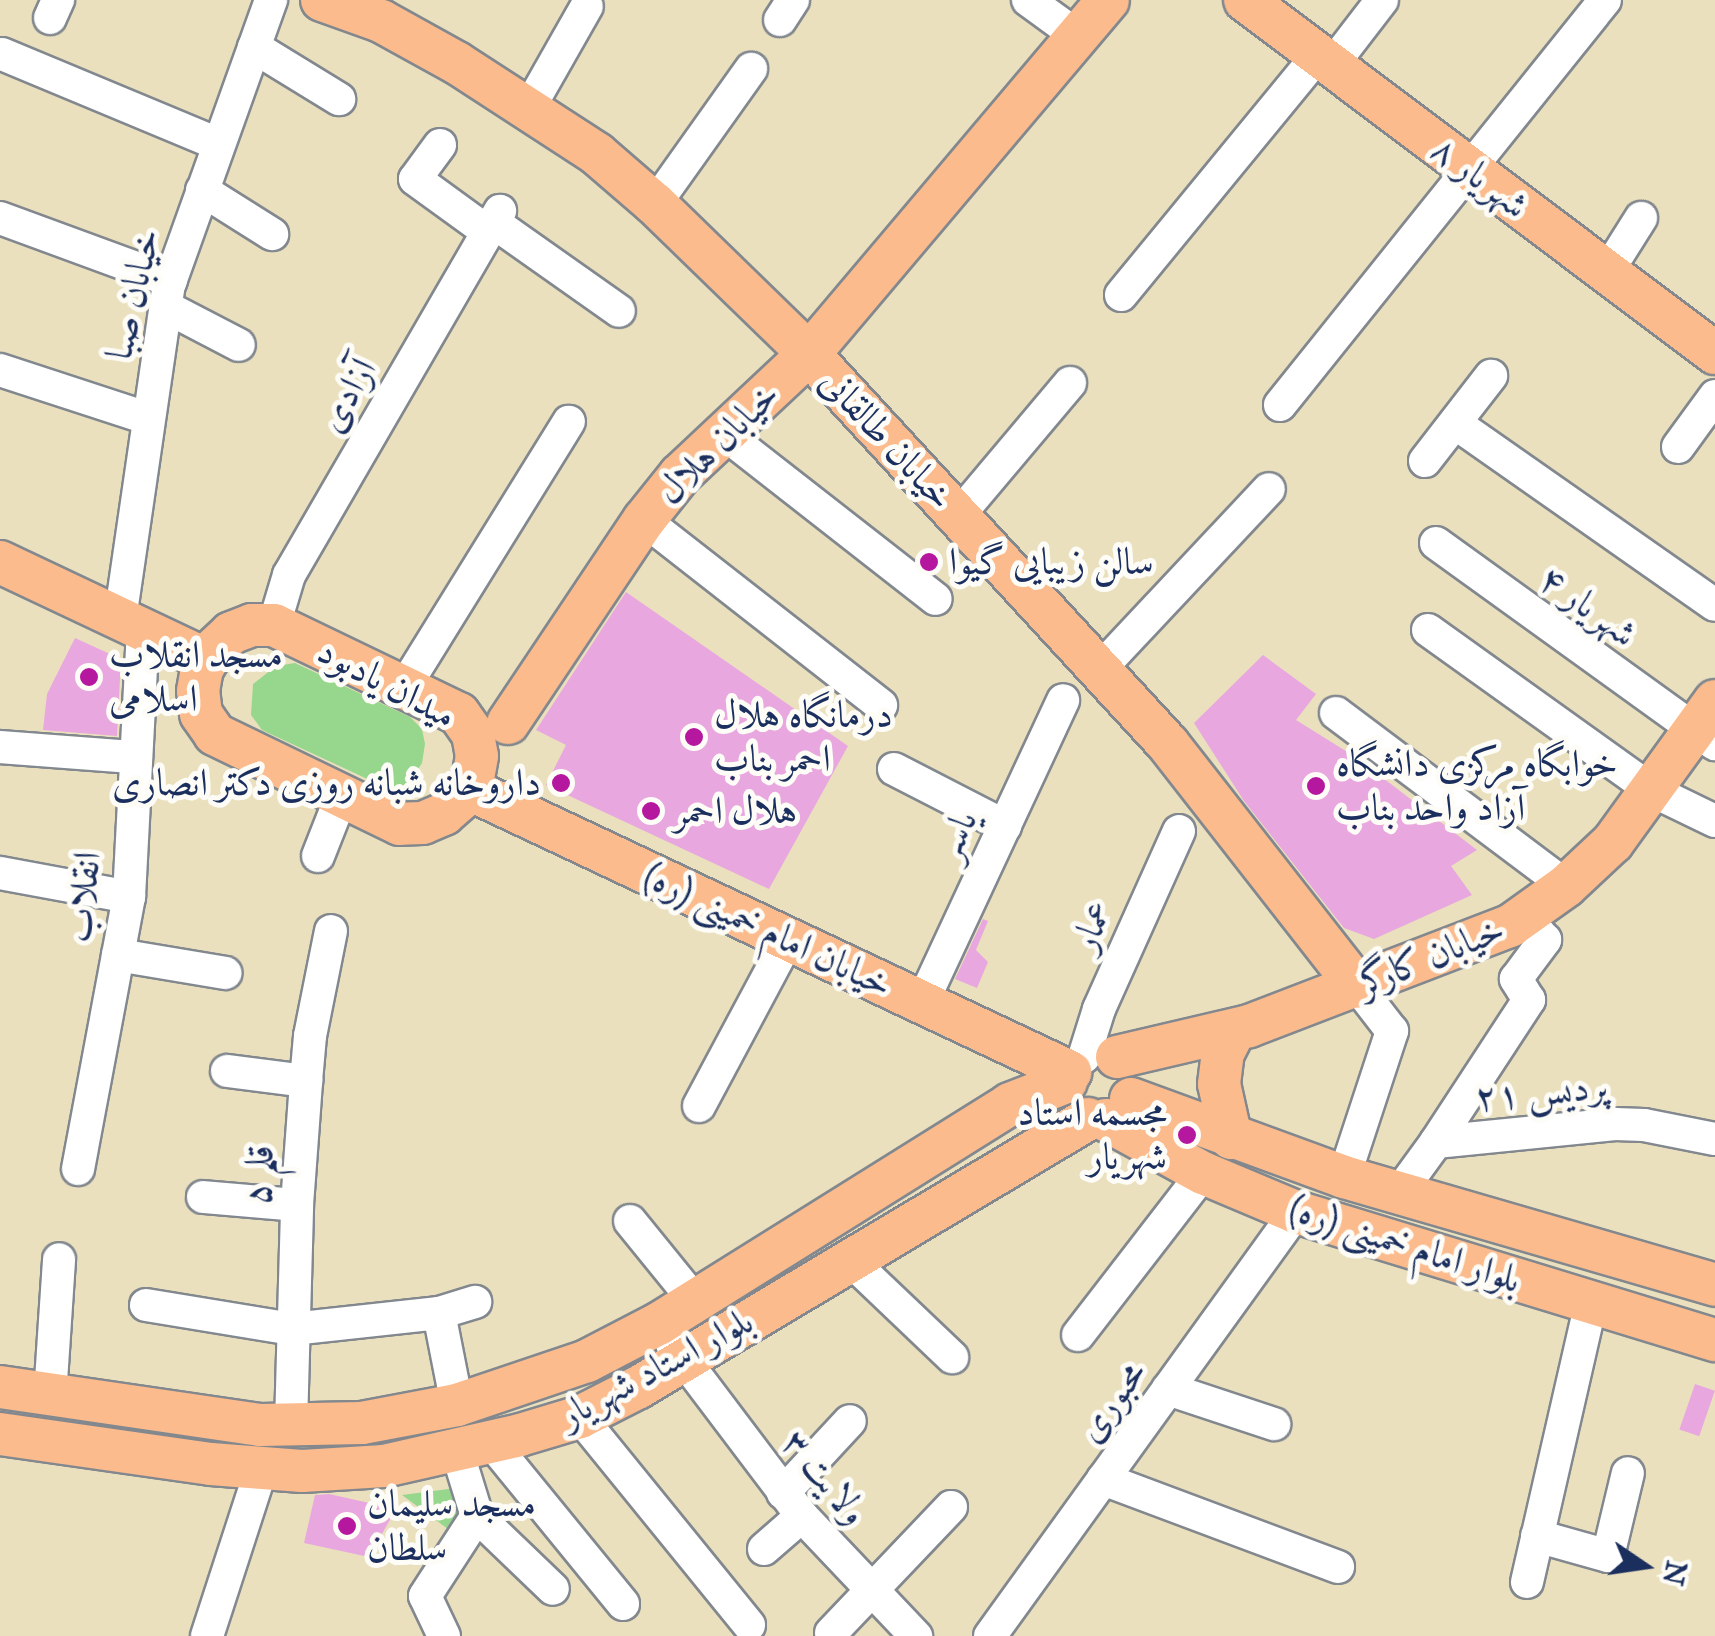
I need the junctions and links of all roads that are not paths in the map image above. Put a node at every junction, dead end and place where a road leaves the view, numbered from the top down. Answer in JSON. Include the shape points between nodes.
{"nodes":[{"id":1,"x":271,"y":0,"type":"edge"},
{"id":2,"x":322,"y":0,"type":"edge"},
{"id":3,"x":1028,"y":0,"type":"edge"},
{"id":4,"x":1108,"y":0,"type":"edge"},
{"id":5,"x":1245,"y":0,"type":"edge"},
{"id":6,"x":1382,"y":0,"type":"edge"},
{"id":7,"x":1605,"y":0,"type":"edge"},
{"id":8,"x":587,"y":6,"type":"dead end"},
{"id":9,"x":388,"y":10,"type":"edge"},
{"id":10,"x":1079,"y":37,"type":"junction"},
{"id":11,"x":254,"y":47,"type":"junction"},
{"id":12,"x":2,"y":54,"type":"edge"},
{"id":13,"x":1325,"y":60,"type":"junction"},
{"id":14,"x":751,"y":69,"type":"dead end"},
{"id":15,"x":339,"y":99,"type":"dead end"},
{"id":16,"x":529,"y":108,"type":"junction"},
{"id":17,"x":218,"y":144,"type":"junction"},
{"id":18,"x":440,"y":145,"type":"dead end"},
{"id":19,"x":1469,"y":169,"type":"junction"},
{"id":20,"x":202,"y":190,"type":"junction"},
{"id":21,"x":655,"y":204,"type":"junction"},
{"id":22,"x":0,"y":218,"type":"edge"},
{"id":23,"x":1641,"y":218,"type":"dead end"},
{"id":24,"x":494,"y":222,"type":"junction"},
{"id":25,"x":272,"y":234,"type":"dead end"},
{"id":26,"x":1607,"y":272,"type":"junction"},
{"id":27,"x":168,"y":294,"type":"junction"},
{"id":28,"x":1121,"y":295,"type":"dead end"},
{"id":29,"x":619,"y":311,"type":"dead end"},
{"id":30,"x":239,"y":345,"type":"dead end"},
{"id":31,"x":1715,"y":353,"type":"edge"},
{"id":32,"x":809,"y":354,"type":"junction"},
{"id":33,"x":0,"y":370,"type":"edge"},
{"id":34,"x":1491,"y":376,"type":"dead end"},
{"id":35,"x":1070,"y":383,"type":"dead end"},
{"id":36,"x":1715,"y":396,"type":"edge"},
{"id":37,"x":1280,"y":405,"type":"dead end"},
{"id":38,"x":146,"y":418,"type":"junction"},
{"id":39,"x":569,"y":422,"type":"dead end"},
{"id":40,"x":1455,"y":423,"type":"junction"},
{"id":41,"x":722,"y":432,"type":"junction"},
{"id":42,"x":1678,"y":448,"type":"dead end"},
{"id":43,"x":1425,"y":461,"type":"dead end"},
{"id":44,"x":1269,"y":490,"type":"dead end"},
{"id":45,"x":958,"y":516,"type":"junction"},
{"id":46,"x":644,"y":520,"type":"junction"},
{"id":47,"x":1436,"y":543,"type":"dead end"},
{"id":48,"x":0,"y":562,"type":"edge"},
{"id":49,"x":936,"y":599,"type":"dead end"},
{"id":50,"x":1715,"y":605,"type":"edge"},
{"id":51,"x":131,"y":624,"type":"junction"},
{"id":52,"x":274,"y":625,"type":"junction"},
{"id":53,"x":1428,"y":630,"type":"dead end"},
{"id":54,"x":207,"y":660,"type":"junction"},
{"id":55,"x":1099,"y":670,"type":"junction"},
{"id":56,"x":405,"y":686,"type":"junction"},
{"id":57,"x":1063,"y":700,"type":"dead end"},
{"id":58,"x":880,"y":705,"type":"dead end"},
{"id":59,"x":1336,"y":713,"type":"dead end"},
{"id":60,"x":488,"y":723,"type":"junction"},
{"id":61,"x":1708,"y":726,"type":"edge"},
{"id":62,"x":0,"y":748,"type":"edge"},
{"id":63,"x":133,"y":757,"type":"junction"},
{"id":64,"x":894,"y":769,"type":"dead end"},
{"id":65,"x":470,"y":783,"type":"junction"},
{"id":66,"x":1653,"y":792,"type":"junction"},
{"id":67,"x":342,"y":796,"type":"junction"},
{"id":68,"x":1715,"y":821,"type":"edge"},
{"id":69,"x":1005,"y":826,"type":"junction"},
{"id":70,"x":1178,"y":831,"type":"dead end"},
{"id":71,"x":318,"y":856,"type":"dead end"},
{"id":72,"x":0,"y":873,"type":"edge"},
{"id":73,"x":1566,"y":886,"type":"junction"},
{"id":74,"x":128,"y":897,"type":"junction"},
{"id":75,"x":1525,"y":917,"type":"junction"},
{"id":76,"x":331,"y":932,"type":"dead end"},
{"id":77,"x":788,"y":939,"type":"junction"},
{"id":78,"x":118,"y":955,"type":"junction"},
{"id":79,"x":226,"y":973,"type":"dead end"},
{"id":80,"x":1358,"y":987,"type":"junction"},
{"id":81,"x":922,"y":1003,"type":"junction"},
{"id":82,"x":1234,"y":1031,"type":"junction"},
{"id":83,"x":1006,"y":1042,"type":"junction"},
{"id":84,"x":228,"y":1070,"type":"dead end"},
{"id":85,"x":306,"y":1081,"type":"junction"},
{"id":86,"x":1099,"y":1087,"type":"junction"},
{"id":87,"x":1010,"y":1104,"type":"junction"},
{"id":88,"x":699,"y":1106,"type":"dead end"},
{"id":89,"x":1230,"y":1138,"type":"junction"},
{"id":90,"x":1715,"y":1139,"type":"edge"},
{"id":91,"x":1436,"y":1142,"type":"junction"},
{"id":92,"x":78,"y":1169,"type":"dead end"},
{"id":93,"x":1203,"y":1172,"type":"junction"},
{"id":94,"x":1344,"y":1177,"type":"junction"},
{"id":95,"x":1399,"y":1194,"type":"junction"},
{"id":96,"x":203,"y":1197,"type":"dead end"},
{"id":97,"x":297,"y":1205,"type":"junction"},
{"id":98,"x":1296,"y":1212,"type":"junction"},
{"id":99,"x":630,"y":1221,"type":"dead end"},
{"id":100,"x":848,"y":1258,"type":"junction"},
{"id":101,"x":59,"y":1259,"type":"dead end"},
{"id":102,"x":1715,"y":1286,"type":"edge"},
{"id":103,"x":475,"y":1302,"type":"dead end"},
{"id":104,"x":1591,"y":1303,"type":"junction"},
{"id":105,"x":146,"y":1305,"type":"dead end"},
{"id":106,"x":678,"y":1312,"type":"junction"},
{"id":107,"x":439,"y":1313,"type":"junction"},
{"id":108,"x":292,"y":1329,"type":"junction"},
{"id":109,"x":1078,"y":1335,"type":"dead end"},
{"id":110,"x":1715,"y":1340,"type":"edge"},
{"id":111,"x":952,"y":1357,"type":"dead end"},
{"id":112,"x":682,"y":1361,"type":"junction"},
{"id":113,"x":0,"y":1388,"type":"edge"},
{"id":114,"x":1168,"y":1390,"type":"junction"},
{"id":115,"x":50,"y":1396,"type":"junction"},
{"id":116,"x":457,"y":1405,"type":"junction"},
{"id":117,"x":580,"y":1416,"type":"junction"},
{"id":118,"x":850,"y":1420,"type":"dead end"},
{"id":119,"x":1274,"y":1424,"type":"dead end"},
{"id":120,"x":291,"y":1425,"type":"junction"},
{"id":121,"x":0,"y":1434,"type":"edge"},
{"id":122,"x":474,"y":1446,"type":"junction"},
{"id":123,"x":261,"y":1470,"type":"junction"},
{"id":124,"x":1628,"y":1472,"type":"dead end"},
{"id":125,"x":1103,"y":1479,"type":"junction"},
{"id":126,"x":792,"y":1504,"type":"junction"},
{"id":127,"x":952,"y":1507,"type":"dead end"},
{"id":128,"x":477,"y":1516,"type":"junction"},
{"id":129,"x":1537,"y":1536,"type":"junction"},
{"id":130,"x":764,"y":1549,"type":"dead end"},
{"id":131,"x":1338,"y":1566,"type":"dead end"},
{"id":132,"x":1527,"y":1582,"type":"dead end"},
{"id":133,"x":553,"y":1589,"type":"dead end"},
{"id":134,"x":873,"y":1592,"type":"junction"},
{"id":135,"x":623,"y":1604,"type":"dead end"},
{"id":136,"x":749,"y":1625,"type":"dead end"},
{"id":137,"x":831,"y":1633,"type":"dead end"},
{"id":138,"x":208,"y":1636,"type":"edge"},
{"id":139,"x":444,"y":1636,"type":"edge"},
{"id":140,"x":916,"y":1636,"type":"edge"},
{"id":141,"x":990,"y":1636,"type":"edge"}],
"edges":[{"from":1,"to":11,"type":"street","name":"خیابان صبا"},
{"from":2,"to":9,"type":"main road","name":"خیابان طالقانی"},
{"from":3,"to":10,"type":"street"},
{"from":4,"to":10,"type":"main road","name":"خیابان هلال"},
{"from":5,"to":13,"type":"main road","name":"شهریار ۸"},
{"from":6,"to":13,"type":"street"},
{"from":7,"to":19,"type":"street"},
{"from":8,"to":16,"type":"street"},
{"from":9,"to":16,"type":"main road","name":"خیابان طالقانی"},
{"from":10,"to":32,"type":"main road","name":"خیابان هلال"},
{"from":11,"to":15,"type":"street"},
{"from":11,"to":17,"type":"street","name":"خیابان صبا"},
{"from":12,"to":17,"type":"street"},
{"from":13,"to":19,"type":"main road","name":"شهریار ۸"},
{"from":13,"to":28,"type":"street"},
{"from":14,"to":21,"type":"street"},
{"from":16,"to":21,"type":"main road","name":"خیابان طالقانی"},
{"from":17,"to":20,"type":"street","name":"خیابان صبا"},
{"from":18,"to":24,"type":"street","via":[[415,179]]},
{"from":19,"to":26,"type":"main road","name":"شهریار ۸"},
{"from":19,"to":37,"type":"street"},
{"from":20,"to":25,"type":"street"},
{"from":20,"to":27,"type":"street","name":"خیابان صبا"},
{"from":21,"to":32,"type":"main road","name":"خیابان طالقانی"},
{"from":22,"to":27,"type":"street"},
{"from":23,"to":26,"type":"street"},
{"from":24,"to":29,"type":"street"},
{"from":24,"to":52,"type":"street","name":"آزادی","via":[[289,575]]},
{"from":26,"to":31,"type":"main road","name":"شهریار ۸"},
{"from":27,"to":30,"type":"street"},
{"from":27,"to":38,"type":"street","name":"خیابان صبا"},
{"from":32,"to":41,"type":"main road","name":"خیابان هلال"},
{"from":32,"to":45,"type":"main road","name":"خیابان طالقانی"},
{"from":33,"to":38,"type":"street"},
{"from":34,"to":40,"type":"street"},
{"from":35,"to":45,"type":"street"},
{"from":36,"to":42,"type":"street"},
{"from":38,"to":51,"type":"street","name":"خیابان صبا"},
{"from":39,"to":56,"type":"street"},
{"from":40,"to":43,"type":"street"},
{"from":40,"to":50,"type":"street"},
{"from":41,"to":46,"type":"main road","name":"خیابان هلال"},
{"from":41,"to":49,"type":"street"},
{"from":44,"to":55,"type":"street"},
{"from":45,"to":55,"type":"main road","name":"خیابان طالقانی"},
{"from":46,"to":58,"type":"street"},
{"from":46,"to":60,"type":"main road","name":"خیابان هلال"},
{"from":47,"to":61,"type":"street","name":"شهریار ۴"},
{"from":48,"to":51,"type":"main road"},
{"from":51,"to":54,"type":"main road"},
{"from":51,"to":63,"type":"street","name":"انقلاب"},
{"from":52,"to":54,"type":"main road","name":"میدان یادبود","via":[[230,633]]},
{"from":52,"to":56,"type":"main road","name":"میدان یادبود"},
{"from":53,"to":66,"type":"street"},
{"from":54,"to":67,"type":"main road","name":"میدان یادبود","via":[[198,691],[201,714],[215,734]]},
{"from":55,"to":80,"type":"main road","name":"خیابان طالقانی","via":[[1168,744]]},
{"from":56,"to":60,"type":"main road","name":"میدان یادبود"},
{"from":57,"to":69,"type":"street","name":"یاسر"},
{"from":59,"to":73,"type":"street"},
{"from":60,"to":65,"type":"main road","name":"میدان یادبود"},
{"from":61,"to":66,"type":"main road","name":"خیابان کارگر"},
{"from":62,"to":63,"type":"street"},
{"from":63,"to":74,"type":"street","name":"انقلاب"},
{"from":64,"to":69,"type":"street"},
{"from":65,"to":67,"type":"main road","name":"میدان یادبود","via":[[444,814],[423,823],[400,824]]},
{"from":65,"to":77,"type":"main road","name":"خیابان امام خمینی (ره)"},
{"from":66,"to":68,"type":"street"},
{"from":66,"to":73,"type":"main road","name":"خیابان کارگر"},
{"from":67,"to":71,"type":"street"},
{"from":69,"to":81,"type":"street","name":"یاسر"},
{"from":70,"to":86,"type":"street","name":"عمار","via":[[1099,1009]]},
{"from":72,"to":74,"type":"street"},
{"from":73,"to":75,"type":"main road","name":"خیابان کارگر"},
{"from":74,"to":78,"type":"street","name":"انقلاب"},
{"from":75,"to":80,"type":"main road","name":"خیابان کارگر"},
{"from":75,"to":91,"type":"street","via":[[1545,940],[1516,979],[1529,1000]]},
{"from":76,"to":85,"type":"street","name":"قلم ۵"},
{"from":77,"to":81,"type":"main road","name":"خیابان امام خمینی (ره)"},
{"from":77,"to":88,"type":"street"},
{"from":78,"to":79,"type":"street"},
{"from":78,"to":92,"type":"street","name":"انقلاب"},
{"from":80,"to":82,"type":"main road","name":"خیابان کارگر"},
{"from":80,"to":94,"type":"street","via":[[1392,1031]]},
{"from":81,"to":83,"type":"main road","name":"خیابان امام خمینی (ره)"},
{"from":82,"to":86,"type":"main road","name":"خیابان کارگر"},
{"from":82,"to":89,"type":"main road","via":[[1219,1084]]},
{"from":83,"to":86,"type":"main road","name":"خیابان امام خمینی (ره)"},
{"from":83,"to":87,"type":"street","via":[[1019,1070]]},
{"from":84,"to":85,"type":"street"},
{"from":85,"to":97,"type":"street","name":"قلم ۵"},
{"from":86,"to":87,"type":"main road","name":"بلوار استاد شهریار"},
{"from":86,"to":89,"type":"main road","name":"بلوار امام خمینی (ره)"},
{"from":86,"to":93,"type":"main road","name":"بلوار امام خمینی (ره)"},
{"from":86,"to":100,"type":"main road","name":"بلوار استاد شهریار"},
{"from":87,"to":106,"type":"main road","name":"بلوار استاد شهریار"},
{"from":89,"to":94,"type":"main road","name":"بلوار امام خمینی (ره)"},
{"from":90,"to":91,"type":"street","name":"پردیس ۲۱","via":[[1615,1124]]},
{"from":91,"to":95,"type":"street","name":"پردیس ۲۱"},
{"from":93,"to":98,"type":"main road","name":"بلوار امام خمینی (ره)"},
{"from":93,"to":109,"type":"street"},
{"from":94,"to":95,"type":"main road","name":"بلوار امام خمینی (ره)"},
{"from":95,"to":102,"type":"main road","name":"بلوار امام خمینی (ره)"},
{"from":96,"to":97,"type":"street"},
{"from":97,"to":108,"type":"street","name":"قلم ۵"},
{"from":98,"to":104,"type":"main road","name":"بلوار امام خمینی (ره)"},
{"from":98,"to":114,"type":"street","name":"محبوری"},
{"from":99,"to":106,"type":"street","name":"ولایت ۳"},
{"from":100,"to":111,"type":"street"},
{"from":100,"to":112,"type":"main road","name":"بلوار استاد شهریار"},
{"from":101,"to":115,"type":"street"},
{"from":103,"to":107,"type":"street"},
{"from":104,"to":110,"type":"main road","name":"بلوار امام خمینی (ره)"},
{"from":104,"to":129,"type":"street"},
{"from":105,"to":108,"type":"street"},
{"from":106,"to":112,"type":"street","name":"ولایت ۳"},
{"from":106,"to":116,"type":"main road","name":"بلوار استاد شهریار","via":[[587,1361]]},
{"from":107,"to":108,"type":"street"},
{"from":107,"to":116,"type":"street"},
{"from":108,"to":120,"type":"street","name":"قلم ۵"},
{"from":112,"to":117,"type":"main road","name":"بلوار استاد شهریار"},
{"from":112,"to":126,"type":"street","name":"ولایت ۳"},
{"from":113,"to":115,"type":"main road","name":"بلوار استاد شهریار"},
{"from":114,"to":119,"type":"street"},
{"from":114,"to":125,"type":"street","name":"محبوری"},
{"from":115,"to":120,"type":"main road","name":"بلوار استاد شهریار","via":[[219,1422]]},
{"from":116,"to":120,"type":"main road","name":"بلوار استاد شهریار","via":[[362,1423]]},
{"from":117,"to":122,"type":"main road","name":"بلوار استاد شهریار"},
{"from":117,"to":136,"type":"street"},
{"from":118,"to":126,"type":"street"},
{"from":121,"to":123,"type":"main road","name":"بلوار استاد شهریار"},
{"from":122,"to":123,"type":"main road","name":"بلوار استاد شهریار","via":[[384,1466]]},
{"from":122,"to":128,"type":"street"},
{"from":122,"to":135,"type":"street"},
{"from":123,"to":138,"type":"street"},
{"from":124,"to":129,"type":"street","via":[[1608,1556]]},
{"from":125,"to":131,"type":"street"},
{"from":125,"to":141,"type":"street","name":"محبوری"},
{"from":126,"to":130,"type":"street"},
{"from":126,"to":134,"type":"street","name":"ولایت ۳"},
{"from":127,"to":134,"type":"street"},
{"from":128,"to":133,"type":"street"},
{"from":128,"to":139,"type":"street","via":[[425,1596]]},
{"from":129,"to":132,"type":"street"},
{"from":134,"to":137,"type":"street"},
{"from":134,"to":140,"type":"street","name":"ولایت ۳"}]}
